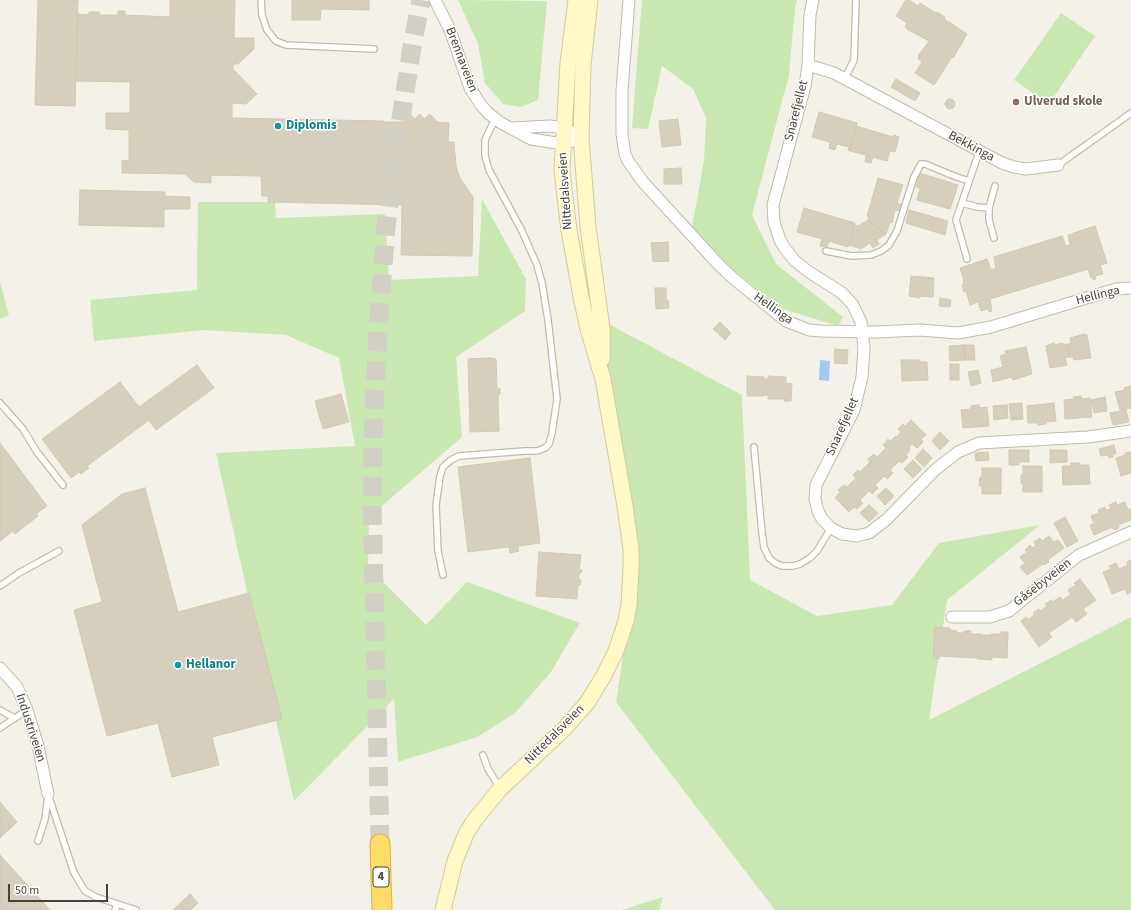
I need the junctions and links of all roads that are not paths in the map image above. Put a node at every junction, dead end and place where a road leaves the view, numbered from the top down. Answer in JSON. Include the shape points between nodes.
{"nodes":[{"id":1,"x":261,"y":0,"type":"edge"},
{"id":2,"x":435,"y":0,"type":"edge"},
{"id":3,"x":576,"y":0,"type":"edge"},
{"id":4,"x":590,"y":0,"type":"edge"},
{"id":5,"x":629,"y":0,"type":"edge"},
{"id":6,"x":813,"y":0,"type":"edge"},
{"id":7,"x":856,"y":0,"type":"edge"},
{"id":8,"x":374,"y":49,"type":"dead end"},
{"id":9,"x":808,"y":66,"type":"junction"},
{"id":10,"x":845,"y":78,"type":"junction"},
{"id":11,"x":1131,"y":113,"type":"edge"},
{"id":12,"x":496,"y":119,"type":"junction"},
{"id":13,"x":512,"y":128,"type":"junction"},
{"id":14,"x":564,"y":128,"type":"junction"},
{"id":15,"x":581,"y":138,"type":"junction"},
{"id":16,"x":563,"y":144,"type":"junction"},
{"id":17,"x":979,"y":152,"type":"junction"},
{"id":18,"x":1058,"y":165,"type":"joint"},
{"id":19,"x":970,"y":181,"type":"junction"},
{"id":20,"x":995,"y":186,"type":"dead end"},
{"id":21,"x":962,"y":203,"type":"junction"},
{"id":22,"x":989,"y":208,"type":"junction"},
{"id":23,"x":994,"y":238,"type":"dead end"},
{"id":24,"x":826,"y":251,"type":"dead end"},
{"id":25,"x":968,"y":259,"type":"dead end"},
{"id":26,"x":1131,"y":288,"type":"edge"},
{"id":27,"x":862,"y":331,"type":"junction"},
{"id":28,"x":603,"y":379,"type":"junction"},
{"id":29,"x":0,"y":403,"type":"edge"},
{"id":30,"x":1131,"y":431,"type":"edge"},
{"id":31,"x":754,"y":448,"type":"dead end"},
{"id":32,"x":63,"y":485,"type":"dead end"},
{"id":33,"x":831,"y":528,"type":"junction"},
{"id":34,"x":1131,"y":532,"type":"edge"},
{"id":35,"x":59,"y":551,"type":"dead end"},
{"id":36,"x":442,"y":575,"type":"dead end"},
{"id":37,"x":0,"y":586,"type":"edge"},
{"id":38,"x":952,"y":617,"type":"dead end"},
{"id":39,"x":0,"y":668,"type":"edge"},
{"id":40,"x":0,"y":710,"type":"edge"},
{"id":41,"x":27,"y":710,"type":"junction"},
{"id":42,"x":14,"y":718,"type":"junction"},
{"id":43,"x":0,"y":728,"type":"edge"},
{"id":44,"x":483,"y":755,"type":"dead end"},
{"id":45,"x":500,"y":789,"type":"junction"},
{"id":46,"x":48,"y":794,"type":"junction"},
{"id":47,"x":38,"y":842,"type":"dead end"},
{"id":48,"x":380,"y":844,"type":"tunnel mouth"},
{"id":49,"x":117,"y":904,"type":"junction"},
{"id":50,"x":115,"y":910,"type":"edge"},
{"id":51,"x":136,"y":910,"type":"edge"},
{"id":52,"x":382,"y":910,"type":"edge"},
{"id":53,"x":443,"y":910,"type":"edge"}],
"edges":[{"from":1,"to":8,"type":"lane","via":[[267,30],[276,41],[286,45]]},
{"from":2,"to":12,"type":"street","name":"Brennaveien","via":[[450,30],[470,88],[480,106]]},
{"from":3,"to":14,"type":"main road","name":"Nittedalsveien","via":[[569,50]]},
{"from":4,"to":15,"type":"main road","name":"Nittedalsveien"},
{"from":5,"to":27,"type":"street","name":"Hellinga","via":[[622,91],[622,134],[625,154],[635,171],[678,221],[734,279],[786,320],[809,330]]},
{"from":6,"to":9,"type":"street","name":"Snarefjellet"},
{"from":7,"to":10,"type":"lane","via":[[854,60]]},
{"from":9,"to":10,"type":"street","name":"Bekkinga"},
{"from":9,"to":27,"type":"street","name":"Snarefjellet","via":[[773,205],[774,222],[784,248],[795,261],[842,293],[853,305]]},
{"from":10,"to":17,"type":"street","name":"Bekkinga"},
{"from":11,"to":18,"type":"lane","name":"Bekkinga"},
{"from":12,"to":13,"type":"street","name":"Brennaveien"},
{"from":12,"to":36,"type":"lane","via":[[485,140],[488,170],[522,231],[537,265],[548,320],[557,399],[552,433],[545,448],[537,451],[459,456],[443,467],[436,505]]},
{"from":13,"to":14,"type":"street"},
{"from":13,"to":16,"type":"street","name":"Brennaveien","via":[[531,139]]},
{"from":14,"to":15,"type":"street"},
{"from":14,"to":16,"type":"main road","name":"Nittedalsveien"},
{"from":15,"to":16,"type":"street","name":"Brennaveien"},
{"from":15,"to":28,"type":"main road","name":"Nittedalsveien","via":[[588,227],[602,328]]},
{"from":16,"to":28,"type":"main road","name":"Nittedalsveien","via":[[562,169],[568,230],[588,328]]},
{"from":17,"to":18,"type":"street","name":"Bekkinga","via":[[1014,167],[1035,169]]},
{"from":17,"to":19,"type":"lane"},
{"from":19,"to":21,"type":"lane"},
{"from":19,"to":24,"type":"lane","via":[[921,164],[889,245],[872,255],[852,256]]},
{"from":20,"to":22,"type":"lane"},
{"from":21,"to":22,"type":"lane","via":[[977,208]]},
{"from":21,"to":25,"type":"lane","via":[[956,220]]},
{"from":22,"to":23,"type":"lane"},
{"from":26,"to":27,"type":"street","name":"Hellinga","via":[[1116,289],[991,327],[965,332]]},
{"from":27,"to":33,"type":"street","name":"Snarefjellet","via":[[864,360],[857,399],[848,425],[816,485],[815,499],[818,511]]},
{"from":28,"to":45,"type":"main road","name":"Nittedalsveien","via":[[630,542],[631,588],[622,637],[610,664],[587,703],[563,730]]},
{"from":29,"to":32,"type":"lane","via":[[23,429]]},
{"from":30,"to":33,"type":"street","name":"Snarefjellet","via":[[1088,437],[979,443],[958,452],[935,470],[887,520],[869,533],[849,536]]},
{"from":31,"to":33,"type":"lane","via":[[762,533],[769,558],[782,566],[800,564],[817,551]]},
{"from":34,"to":38,"type":"street","name":"Gåsebyveien","via":[[1079,555],[1009,610],[990,617]]},
{"from":35,"to":37,"type":"lane"},
{"from":39,"to":41,"type":"street","name":"Industriveien","via":[[17,688]]},
{"from":40,"to":42,"type":"lane"},
{"from":41,"to":42,"type":"lane"},
{"from":41,"to":46,"type":"street","name":"Industriveien"},
{"from":42,"to":43,"type":"lane"},
{"from":44,"to":45,"type":"lane"},
{"from":45,"to":53,"type":"main road","name":"Nittedalsveien","via":[[466,834],[451,874]]},
{"from":46,"to":47,"type":"lane","via":[[45,819]]},
{"from":46,"to":49,"type":"lane","via":[[74,873],[85,891]]},
{"from":48,"to":52,"type":"highway","number":"4"},
{"from":49,"to":50,"type":"lane"},
{"from":49,"to":51,"type":"lane"}]}
